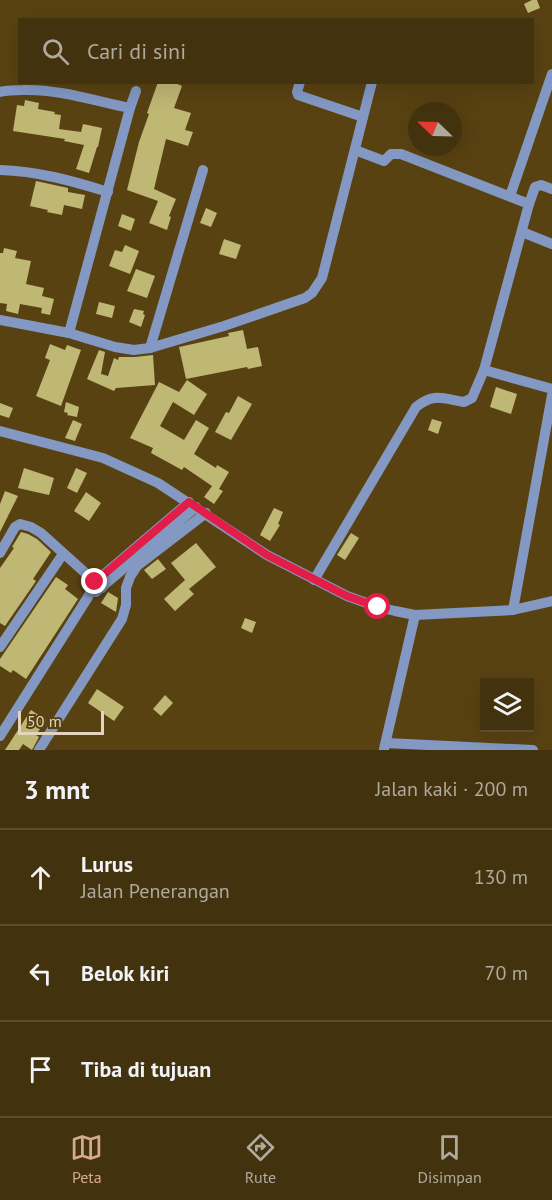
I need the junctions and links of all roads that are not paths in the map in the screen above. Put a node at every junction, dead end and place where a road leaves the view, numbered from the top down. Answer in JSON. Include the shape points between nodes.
{"nodes":[{"id":1,"x":552,"y":74,"type":"edge"},
{"id":2,"x":299,"y":84,"type":"edge"},
{"id":3,"x":371,"y":84,"type":"edge"},
{"id":4,"x":136,"y":91,"type":"dead end"},
{"id":5,"x":0,"y":92,"type":"edge"},
{"id":6,"x":130,"y":108,"type":"junction"},
{"id":7,"x":363,"y":117,"type":"junction"},
{"id":8,"x":355,"y":150,"type":"junction"},
{"id":9,"x":0,"y":170,"type":"edge"},
{"id":10,"x":202,"y":170,"type":"dead end"},
{"id":11,"x":552,"y":189,"type":"edge"},
{"id":12,"x":108,"y":192,"type":"junction"},
{"id":13,"x":510,"y":196,"type":"junction"},
{"id":14,"x":529,"y":204,"type":"junction"},
{"id":15,"x":522,"y":232,"type":"junction"},
{"id":16,"x":552,"y":244,"type":"edge"},
{"id":17,"x":0,"y":320,"type":"edge"},
{"id":18,"x":69,"y":333,"type":"junction"},
{"id":19,"x":150,"y":348,"type":"junction"},
{"id":20,"x":484,"y":370,"type":"junction"},
{"id":21,"x":552,"y":389,"type":"edge"},
{"id":22,"x":552,"y":395,"type":"edge"},
{"id":23,"x":0,"y":431,"type":"edge"},
{"id":24,"x":197,"y":507,"type":"junction"},
{"id":25,"x":2,"y":548,"type":"edge"},
{"id":26,"x":63,"y":554,"type":"junction"},
{"id":27,"x":314,"y":580,"type":"junction"},
{"id":28,"x":98,"y":585,"type":"junction"},
{"id":29,"x":552,"y":601,"type":"edge"},
{"id":30,"x":513,"y":610,"type":"junction"},
{"id":31,"x":416,"y":615,"type":"junction"},
{"id":32,"x":0,"y":647,"type":"edge"},
{"id":33,"x":0,"y":736,"type":"edge"},
{"id":34,"x":385,"y":747,"type":"edge"},
{"id":35,"x":39,"y":750,"type":"edge"},
{"id":36,"x":533,"y":750,"type":"edge"}],
"edges":[{"from":1,"to":13,"type":"street"},
{"from":2,"to":7,"type":"street","via":[[298,95]]},
{"from":3,"to":7,"type":"street"},
{"from":4,"to":6,"type":"street"},
{"from":5,"to":6,"type":"street","via":[[61,92]]},
{"from":6,"to":12,"type":"street"},
{"from":7,"to":8,"type":"street"},
{"from":8,"to":13,"type":"street","via":[[384,161],[391,154],[401,154]]},
{"from":8,"to":19,"type":"street","via":[[321,278],[312,293]]},
{"from":9,"to":12,"type":"street","via":[[66,179]]},
{"from":10,"to":19,"type":"street"},
{"from":11,"to":14,"type":"street","via":[[535,187]]},
{"from":12,"to":18,"type":"street"},
{"from":13,"to":14,"type":"street"},
{"from":14,"to":15,"type":"street"},
{"from":15,"to":16,"type":"street"},
{"from":15,"to":20,"type":"street"},
{"from":17,"to":18,"type":"street"},
{"from":18,"to":19,"type":"street","via":[[115,348]]},
{"from":20,"to":21,"type":"street"},
{"from":20,"to":27,"type":"street","via":[[472,398],[464,402],[432,397],[416,407]]},
{"from":22,"to":30,"type":"street"},
{"from":23,"to":24,"type":"street","via":[[103,458],[158,483]]},
{"from":24,"to":27,"type":"street","via":[[267,555]]},
{"from":24,"to":28,"type":"street"},
{"from":24,"to":35,"type":"street","via":[[137,566],[126,588],[122,619]]},
{"from":25,"to":26,"type":"street","via":[[20,524],[31,527]]},
{"from":26,"to":28,"type":"street"},
{"from":26,"to":32,"type":"street"},
{"from":27,"to":31,"type":"street","via":[[378,607]]},
{"from":28,"to":33,"type":"street"},
{"from":29,"to":30,"type":"street"},
{"from":30,"to":31,"type":"street"},
{"from":31,"to":34,"type":"street"},
{"from":34,"to":36,"type":"street"}]}
